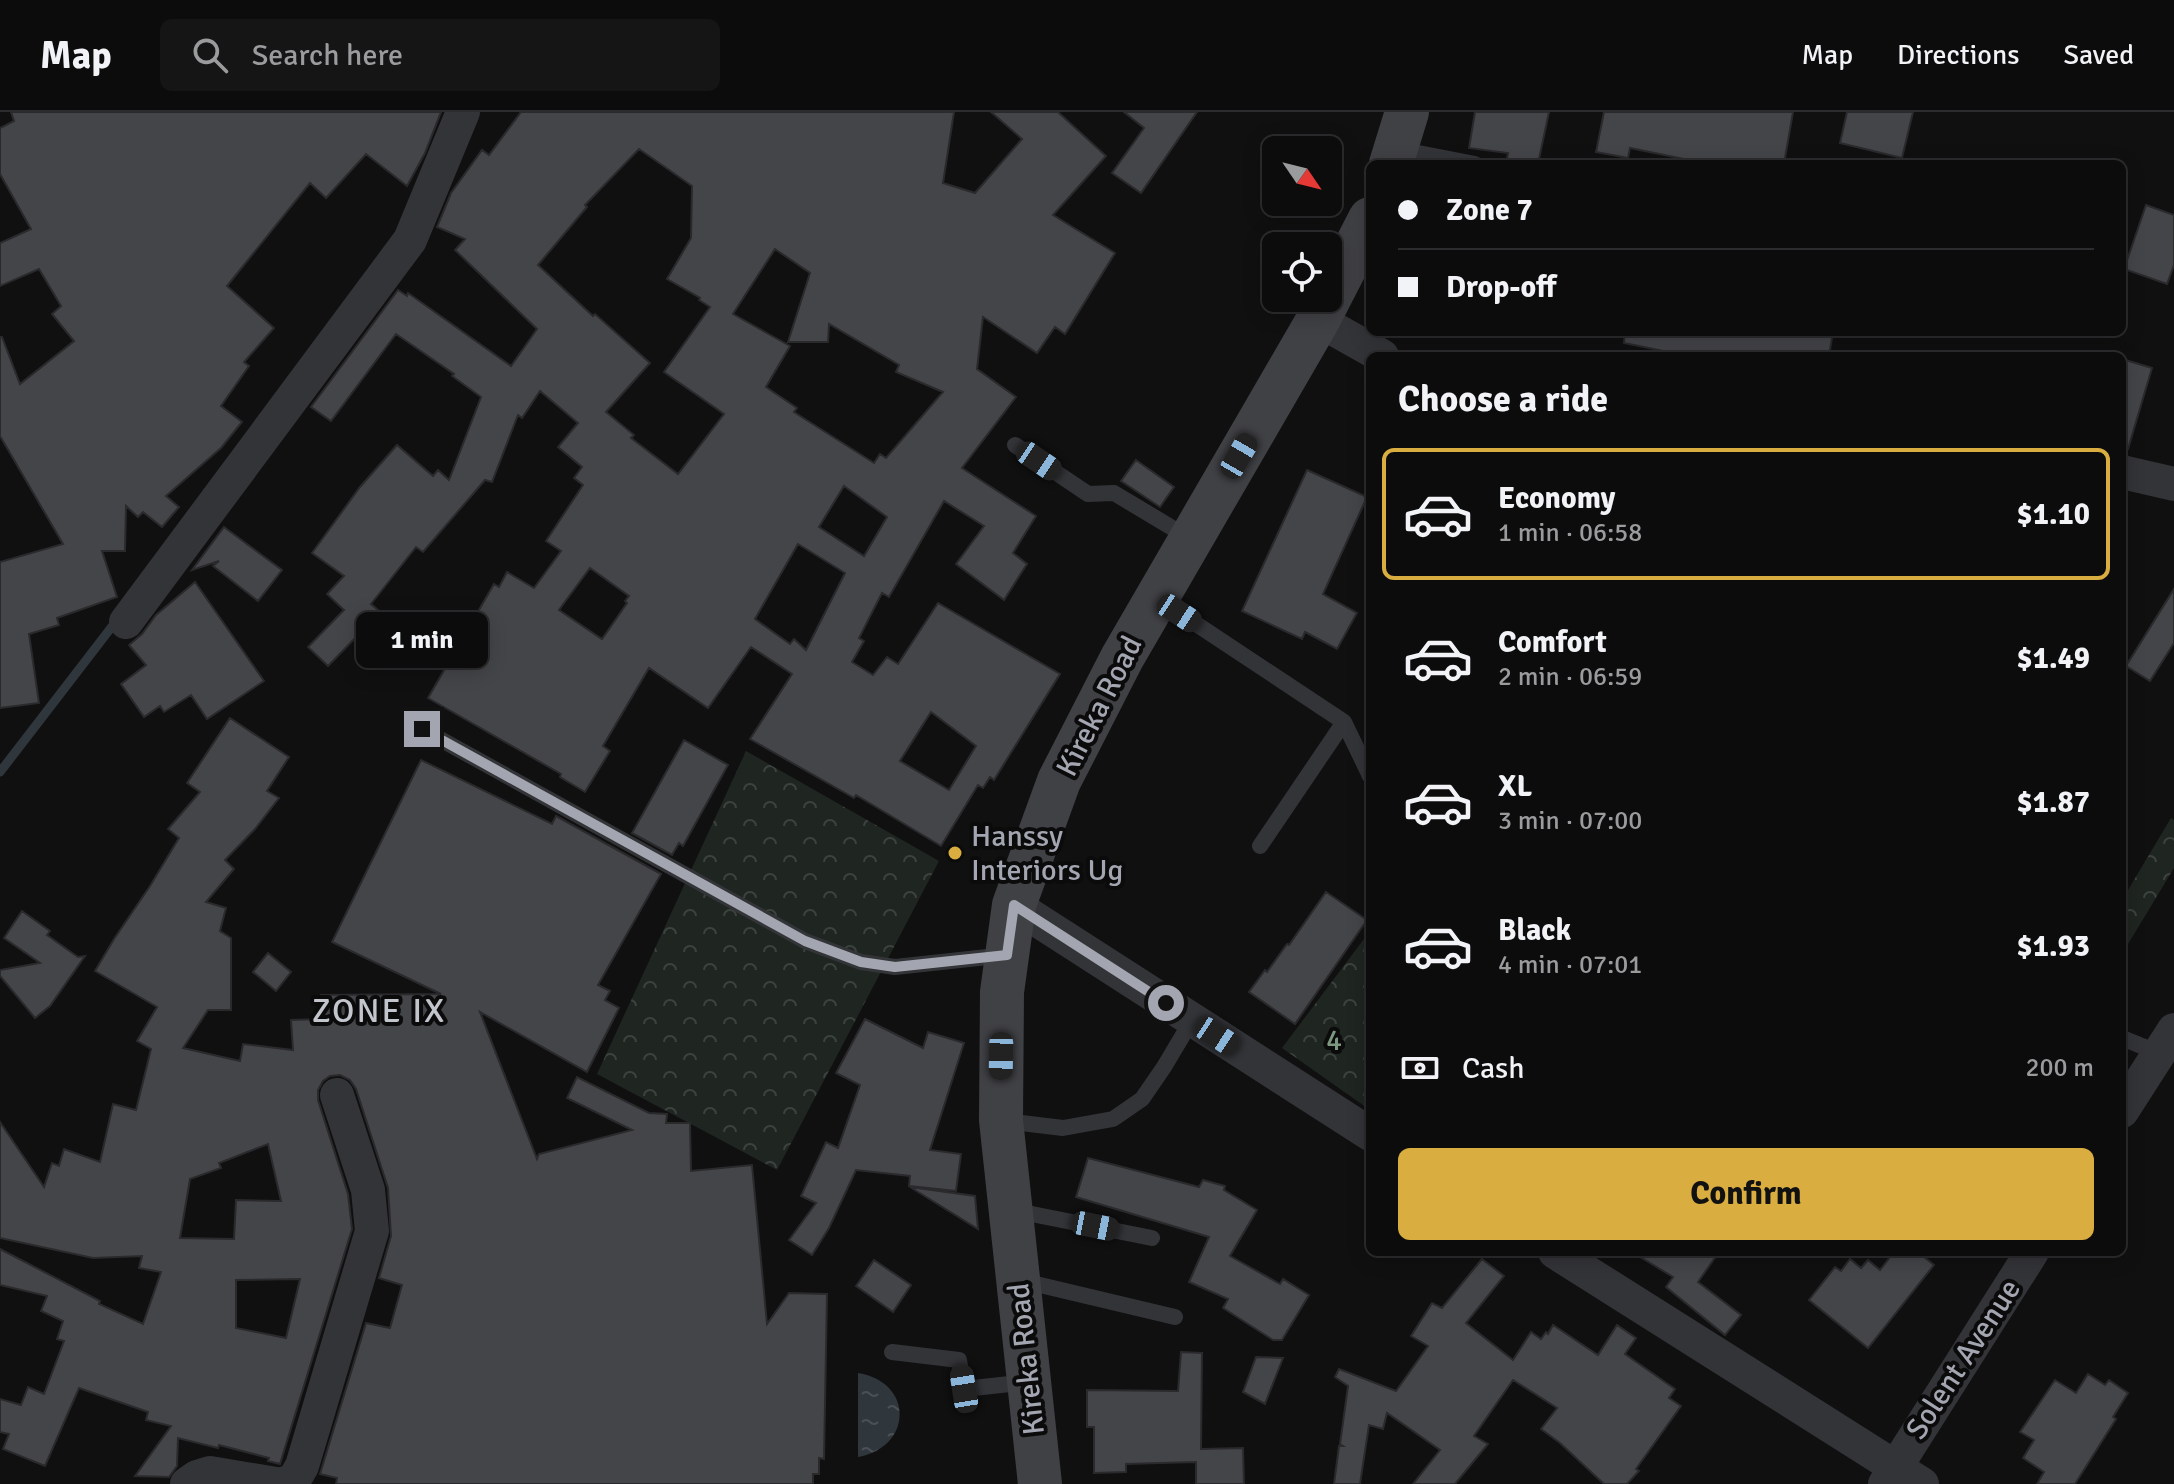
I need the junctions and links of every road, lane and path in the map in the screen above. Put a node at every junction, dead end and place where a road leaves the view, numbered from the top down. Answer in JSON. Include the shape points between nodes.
{"nodes":[{"id":1,"x":463,"y":112,"type":"edge"},
{"id":2,"x":1398,"y":142,"type":"edge"},
{"id":3,"x":1461,"y":160,"type":"edge"},
{"id":4,"x":1366,"y":227,"type":"edge"},
{"id":5,"x":1318,"y":320,"type":"junction"},
{"id":6,"x":1375,"y":352,"type":"edge"},
{"id":7,"x":1015,"y":445,"type":"dead end"},
{"id":8,"x":2126,"y":473,"type":"edge"},
{"id":9,"x":2174,"y":484,"type":"edge"},
{"id":10,"x":1191,"y":538,"type":"junction"},
{"id":11,"x":1156,"y":598,"type":"junction"},
{"id":12,"x":126,"y":622,"type":"dead end"},
{"id":13,"x":1344,"y":722,"type":"junction"},
{"id":14,"x":422,"y":729,"type":"dead end"},
{"id":15,"x":1366,"y":768,"type":"edge"},
{"id":16,"x":1260,"y":846,"type":"dead end"},
{"id":17,"x":1014,"y":905,"type":"junction"},
{"id":18,"x":1007,"y":955,"type":"junction"},
{"id":19,"x":1192,"y":1020,"type":"junction"},
{"id":20,"x":2126,"y":1038,"type":"edge"},
{"id":21,"x":2166,"y":1042,"type":"edge"},
{"id":22,"x":337,"y":1095,"type":"dead end"},
{"id":23,"x":2126,"y":1105,"type":"edge"},
{"id":24,"x":1001,"y":1120,"type":"junction"},
{"id":25,"x":1366,"y":1131,"type":"edge"},
{"id":26,"x":1010,"y":1209,"type":"junction"},
{"id":27,"x":1152,"y":1238,"type":"dead end"},
{"id":28,"x":1561,"y":1256,"type":"edge"},
{"id":29,"x":2030,"y":1256,"type":"edge"},
{"id":30,"x":1018,"y":1280,"type":"junction"},
{"id":31,"x":1175,"y":1317,"type":"dead end"},
{"id":32,"x":892,"y":1352,"type":"dead end"},
{"id":33,"x":1028,"y":1382,"type":"junction"},
{"id":34,"x":1901,"y":1478,"type":"edge"},
{"id":35,"x":187,"y":1484,"type":"edge"},
{"id":36,"x":276,"y":1484,"type":"edge"},
{"id":37,"x":283,"y":1484,"type":"edge"},
{"id":38,"x":1040,"y":1484,"type":"edge"}],
"edges":[{"from":1,"to":12,"type":"street","via":[[410,240]]},
{"from":2,"to":3,"type":"lane"},
{"from":4,"to":5,"type":"main road","name":"Kireka Road"},
{"from":5,"to":6,"type":"street"},
{"from":5,"to":10,"type":"main road","name":"Kireka Road"},
{"from":7,"to":10,"type":"lane","via":[[1088,494],[1114,493]]},
{"from":8,"to":9,"type":"street"},
{"from":10,"to":11,"type":"main road","name":"Kireka Road"},
{"from":11,"to":13,"type":"lane"},
{"from":11,"to":17,"type":"main road","name":"Kireka Road","via":[[1059,781]]},
{"from":13,"to":15,"type":"lane"},
{"from":13,"to":16,"type":"lane"},
{"from":14,"to":18,"type":"lane","via":[[805,941],[861,962],[895,967]]},
{"from":17,"to":18,"type":"main road","name":"Kireka Road"},
{"from":17,"to":19,"type":"street"},
{"from":18,"to":24,"type":"main road","name":"Kireka Road"},
{"from":19,"to":24,"type":"lane","via":[[1142,1099],[1113,1119],[1063,1128]]},
{"from":19,"to":25,"type":"street"},
{"from":20,"to":21,"type":"lane"},
{"from":21,"to":23,"type":"street"},
{"from":22,"to":37,"type":"street","via":[[368,1190],[372,1231],[302,1466],[294,1480]]},
{"from":24,"to":26,"type":"main road","name":"Kireka Road"},
{"from":26,"to":27,"type":"lane"},
{"from":26,"to":30,"type":"main road","name":"Kireka Road"},
{"from":28,"to":34,"type":"street"},
{"from":29,"to":34,"type":"street","name":"Solent Avenue"},
{"from":30,"to":31,"type":"lane"},
{"from":30,"to":33,"type":"main road","name":"Kireka Road"},
{"from":32,"to":33,"type":"lane","via":[[959,1360],[964,1389]]},
{"from":33,"to":38,"type":"main road","name":"Kireka Road"},
{"from":35,"to":36,"type":"street","via":[[210,1473]]}]}
